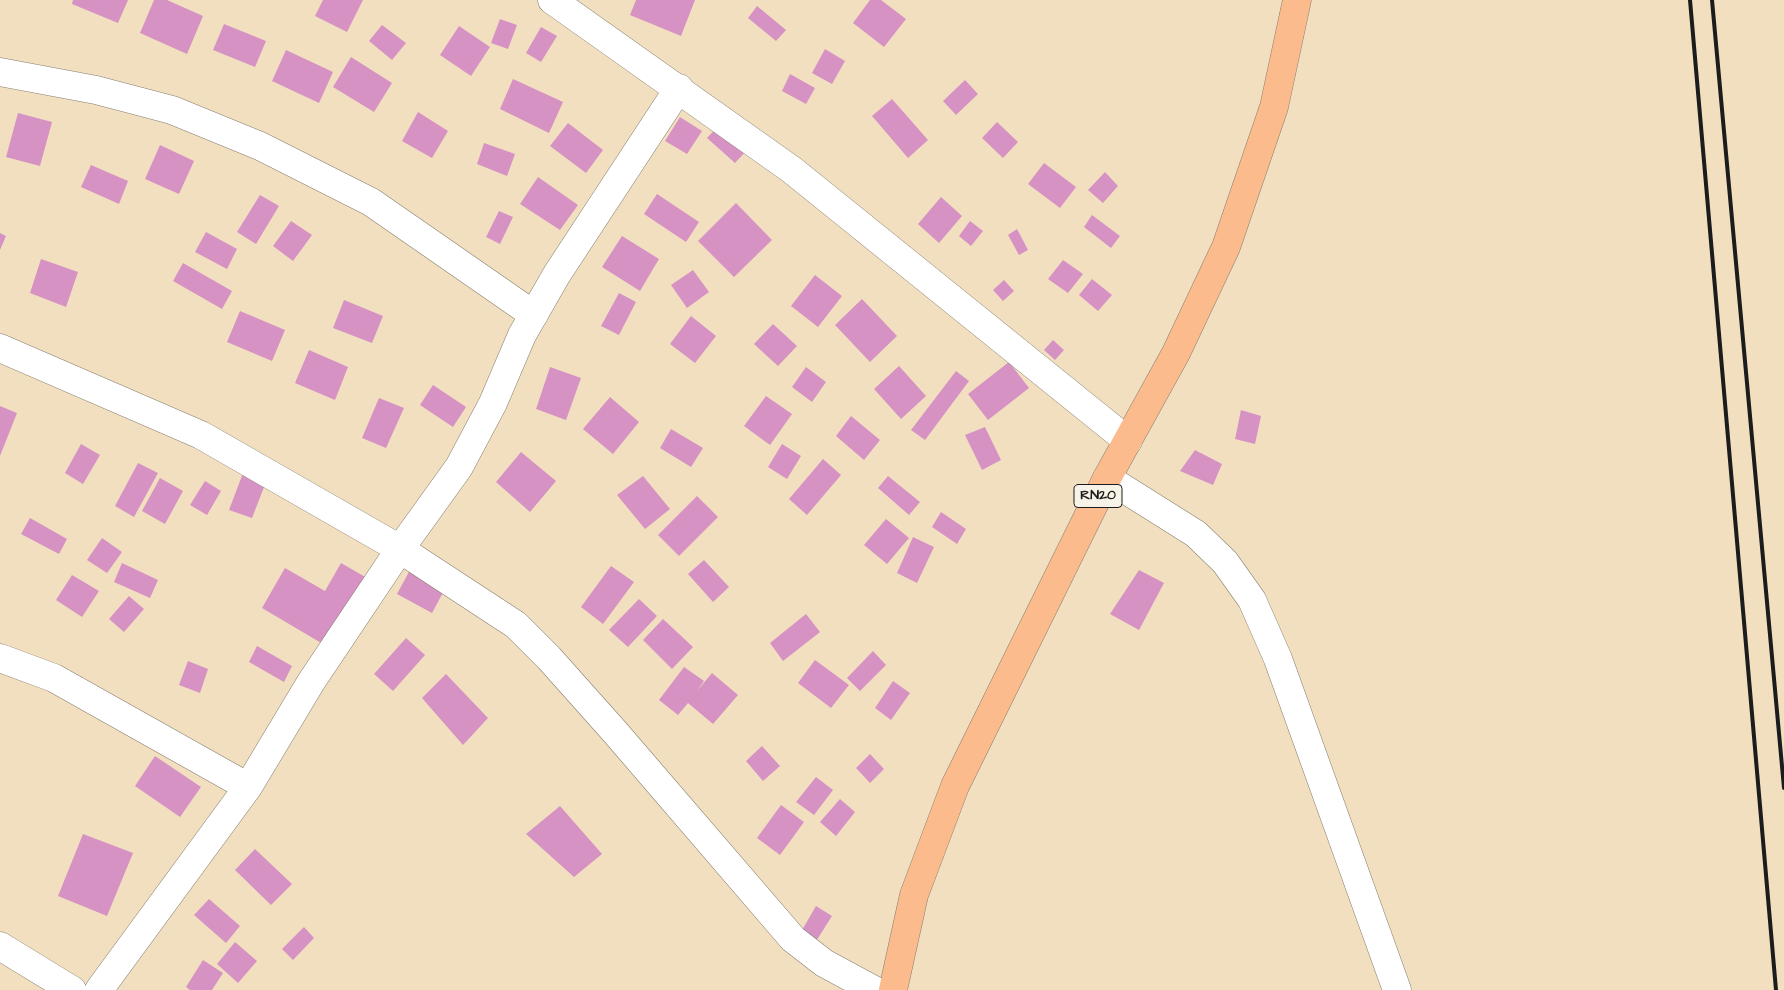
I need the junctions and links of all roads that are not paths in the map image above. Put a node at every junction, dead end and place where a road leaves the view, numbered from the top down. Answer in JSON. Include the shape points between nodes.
{"nodes":[{"id":1,"x":552,"y":0,"type":"edge"},
{"id":2,"x":1297,"y":0,"type":"edge"},
{"id":3,"x":0,"y":72,"type":"edge"},
{"id":4,"x":679,"y":88,"type":"junction"},
{"id":5,"x":534,"y":315,"type":"junction"},
{"id":6,"x":0,"y":348,"type":"edge"},
{"id":7,"x":1128,"y":441,"type":"junction"},
{"id":8,"x":1107,"y":478,"type":"junction"},
{"id":9,"x":400,"y":549,"type":"junction"},
{"id":10,"x":0,"y":658,"type":"edge"},
{"id":11,"x":248,"y":787,"type":"junction"},
{"id":12,"x":0,"y":946,"type":"edge"},
{"id":13,"x":72,"y":990,"type":"edge"},
{"id":14,"x":99,"y":990,"type":"edge"},
{"id":15,"x":874,"y":990,"type":"edge"},
{"id":16,"x":892,"y":990,"type":"edge"},
{"id":17,"x":1396,"y":990,"type":"edge"}],
"edges":[{"from":1,"to":4,"type":"street"},
{"from":2,"to":7,"type":"main road","number":"RN20","via":[[1274,108],[1226,247],[1176,353]]},
{"from":3,"to":5,"type":"street","via":[[96,90],[172,110],[260,146],[371,202]]},
{"from":4,"to":5,"type":"street","via":[[557,274]]},
{"from":4,"to":7,"type":"street","via":[[792,170]]},
{"from":5,"to":9,"type":"street","via":[[459,467]]},
{"from":6,"to":9,"type":"street","via":[[201,435]]},
{"from":7,"to":8,"type":"main road","number":"RN20"},
{"from":8,"to":16,"type":"main road","number":"RN20","via":[[955,786],[914,895]]},
{"from":8,"to":17,"type":"street","via":[[1196,534],[1226,562],[1252,600],[1278,659]]},
{"from":9,"to":11,"type":"street","via":[[311,682]]},
{"from":9,"to":15,"type":"street","via":[[516,625],[615,732],[794,939],[824,963]]},
{"from":10,"to":11,"type":"street","via":[[54,678]]},
{"from":11,"to":14,"type":"street"},
{"from":12,"to":13,"type":"street"}]}
